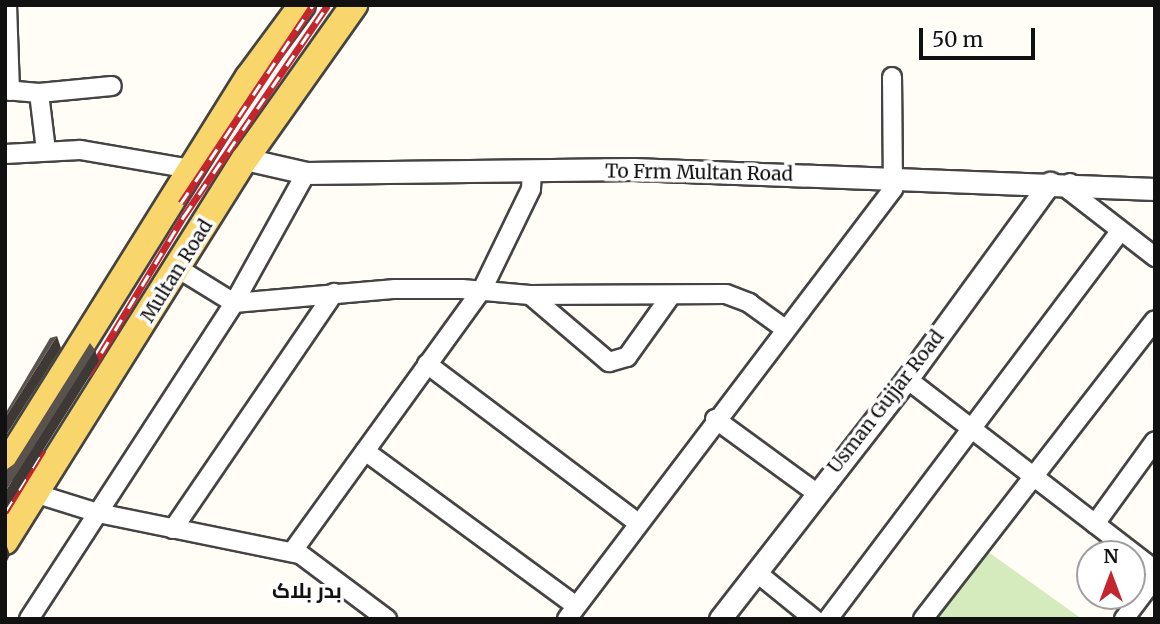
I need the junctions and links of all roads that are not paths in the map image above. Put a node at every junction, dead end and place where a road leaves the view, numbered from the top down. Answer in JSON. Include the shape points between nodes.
{"nodes":[{"id":1,"x":7,"y":5,"type":"edge"},
{"id":2,"x":302,"y":5,"type":"edge"},
{"id":3,"x":354,"y":5,"type":"edge"},
{"id":4,"x":892,"y":77,"type":"dead end"},
{"id":5,"x":112,"y":86,"type":"dead end"},
{"id":6,"x":7,"y":90,"type":"edge"},
{"id":7,"x":38,"y":93,"type":"junction"},
{"id":8,"x":46,"y":151,"type":"junction"},
{"id":9,"x":5,"y":154,"type":"edge"},
{"id":10,"x":245,"y":159,"type":"junction"},
{"id":11,"x":191,"y":169,"type":"junction"},
{"id":12,"x":532,"y":172,"type":"junction"},
{"id":13,"x":306,"y":173,"type":"junction"},
{"id":14,"x":893,"y":178,"type":"junction"},
{"id":15,"x":1060,"y":183,"type":"junction"},
{"id":16,"x":1155,"y":189,"type":"edge"},
{"id":17,"x":1120,"y":232,"type":"junction"},
{"id":18,"x":1155,"y":257,"type":"edge"},
{"id":19,"x":179,"y":269,"type":"junction"},
{"id":20,"x":481,"y":290,"type":"junction"},
{"id":21,"x":334,"y":293,"type":"junction"},
{"id":22,"x":530,"y":295,"type":"junction"},
{"id":23,"x":670,"y":297,"type":"junction"},
{"id":24,"x":234,"y":303,"type":"junction"},
{"id":25,"x":1155,"y":320,"type":"edge"},
{"id":26,"x":785,"y":328,"type":"junction"},
{"id":27,"x":427,"y":364,"type":"junction"},
{"id":28,"x":907,"y":379,"type":"junction"},
{"id":29,"x":715,"y":419,"type":"junction"},
{"id":30,"x":971,"y":429,"type":"junction"},
{"id":31,"x":1155,"y":441,"type":"edge"},
{"id":32,"x":365,"y":451,"type":"junction"},
{"id":33,"x":5,"y":467,"type":"edge"},
{"id":34,"x":1035,"y":478,"type":"junction"},
{"id":35,"x":815,"y":492,"type":"junction"},
{"id":36,"x":34,"y":493,"type":"junction"},
{"id":37,"x":98,"y":513,"type":"junction"},
{"id":38,"x":637,"y":522,"type":"junction"},
{"id":39,"x":1095,"y":524,"type":"junction"},
{"id":40,"x":173,"y":528,"type":"junction"},
{"id":41,"x":5,"y":541,"type":"edge"},
{"id":42,"x":292,"y":552,"type":"junction"},
{"id":43,"x":1155,"y":570,"type":"edge"},
{"id":44,"x":756,"y":572,"type":"junction"},
{"id":45,"x":1155,"y":578,"type":"edge"},
{"id":46,"x":571,"y":612,"type":"edge"},
{"id":47,"x":29,"y":619,"type":"edge"},
{"id":48,"x":387,"y":619,"type":"edge"},
{"id":49,"x":720,"y":619,"type":"edge"},
{"id":50,"x":814,"y":619,"type":"edge"},
{"id":51,"x":828,"y":619,"type":"edge"},
{"id":52,"x":923,"y":619,"type":"edge"},
{"id":53,"x":1124,"y":619,"type":"edge"}],
"edges":[{"from":1,"to":6,"type":"street"},
{"from":2,"to":11,"type":"main road","via":[[249,77]]},
{"from":3,"to":10,"type":"main road","name":"Multan Road"},
{"from":4,"to":14,"type":"street"},
{"from":5,"to":7,"type":"street"},
{"from":6,"to":7,"type":"street"},
{"from":7,"to":8,"type":"street"},
{"from":8,"to":9,"type":"street"},
{"from":8,"to":11,"type":"street","via":[[80,150]]},
{"from":10,"to":13,"type":"street","name":"To Frm Multan Road"},
{"from":10,"to":19,"type":"main road","name":"Multan Road"},
{"from":11,"to":33,"type":"main road"},
{"from":12,"to":13,"type":"street","name":"To Frm Multan Road"},
{"from":12,"to":14,"type":"street","name":"To Frm Multan Road","via":[[633,169]]},
{"from":12,"to":20,"type":"street","via":[[531,189]]},
{"from":13,"to":24,"type":"street"},
{"from":14,"to":15,"type":"street","name":"To Frm Multan Road"},
{"from":14,"to":26,"type":"street","via":[[893,189]]},
{"from":15,"to":16,"type":"street","name":"To Frm Multan Road"},
{"from":15,"to":17,"type":"street"},
{"from":15,"to":28,"type":"street","name":"Usman Gujjar Road"},
{"from":17,"to":18,"type":"street"},
{"from":17,"to":30,"type":"street"},
{"from":19,"to":24,"type":"street"},
{"from":19,"to":36,"type":"main road","name":"Multan Road"},
{"from":20,"to":21,"type":"street"},
{"from":20,"to":22,"type":"street"},
{"from":20,"to":27,"type":"street"},
{"from":21,"to":24,"type":"street"},
{"from":21,"to":40,"type":"street"},
{"from":22,"to":23,"type":"street"},
{"from":22,"to":23,"type":"street","via":[[609,362],[627,357]]},
{"from":23,"to":26,"type":"street","via":[[738,296]]},
{"from":24,"to":37,"type":"street"},
{"from":25,"to":34,"type":"street"},
{"from":26,"to":29,"type":"street"},
{"from":27,"to":32,"type":"street"},
{"from":27,"to":38,"type":"street"},
{"from":28,"to":30,"type":"street"},
{"from":28,"to":35,"type":"street","name":"Usman Gujjar Road"},
{"from":29,"to":35,"type":"street"},
{"from":29,"to":38,"type":"street"},
{"from":30,"to":34,"type":"street"},
{"from":30,"to":51,"type":"street"},
{"from":31,"to":39,"type":"street"},
{"from":32,"to":42,"type":"street"},
{"from":32,"to":46,"type":"street"},
{"from":34,"to":39,"type":"street"},
{"from":34,"to":52,"type":"street"},
{"from":35,"to":44,"type":"street","name":"Usman Gujjar Road"},
{"from":36,"to":37,"type":"street"},
{"from":36,"to":41,"type":"main road","name":"Multan Road"},
{"from":37,"to":40,"type":"street"},
{"from":37,"to":47,"type":"street"},
{"from":38,"to":46,"type":"street"},
{"from":39,"to":43,"type":"street"},
{"from":40,"to":42,"type":"street"},
{"from":42,"to":48,"type":"street"},
{"from":44,"to":49,"type":"street","name":"Usman Gujjar Road"},
{"from":44,"to":50,"type":"street"},
{"from":45,"to":53,"type":"street"}]}
